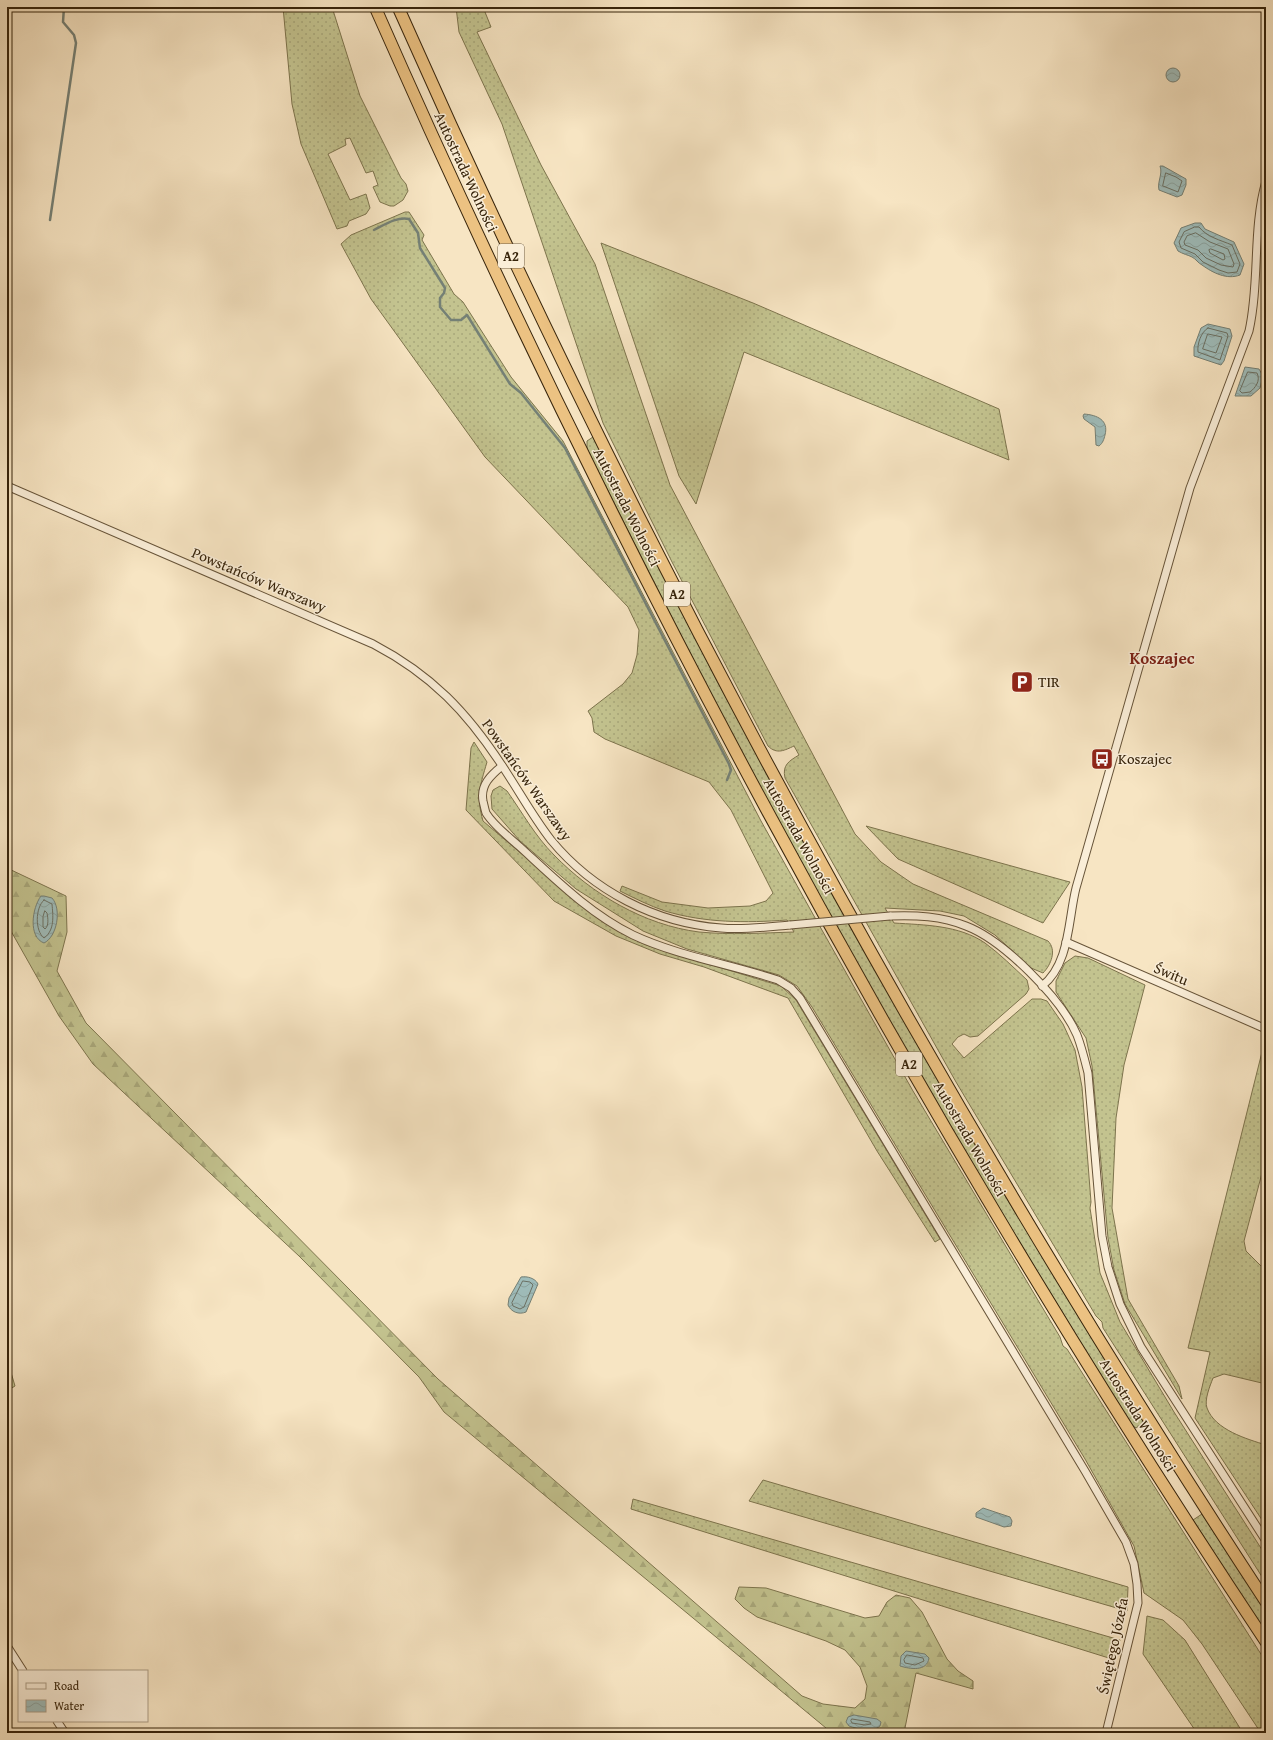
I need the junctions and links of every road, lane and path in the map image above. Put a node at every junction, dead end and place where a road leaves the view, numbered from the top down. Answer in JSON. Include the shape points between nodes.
{"nodes":[{"id":1,"x":375,"y":7,"type":"edge"},
{"id":2,"x":398,"y":7,"type":"edge"},
{"id":3,"x":1266,"y":181,"type":"edge"},
{"id":4,"x":7,"y":486,"type":"edge"},
{"id":5,"x":502,"y":766,"type":"junction"},
{"id":6,"x":1066,"y":942,"type":"junction"},
{"id":7,"x":1042,"y":986,"type":"junction"},
{"id":8,"x":1266,"y":1029,"type":"edge"},
{"id":9,"x":1266,"y":1541,"type":"edge"},
{"id":10,"x":1266,"y":1602,"type":"edge"},
{"id":11,"x":1266,"y":1642,"type":"edge"},
{"id":12,"x":7,"y":1646,"type":"edge"},
{"id":13,"x":22,"y":1670,"type":"edge"},
{"id":14,"x":58,"y":1722,"type":"edge"},
{"id":15,"x":65,"y":1733,"type":"edge"},
{"id":16,"x":1106,"y":1733,"type":"edge"}],
"edges":[{"from":1,"to":11,"type":"highway","name":"Autostrada Wolności","number":"A2","via":[[481,240],[582,452],[791,854],[1013,1241],[1128,1428]]},
{"from":2,"to":10,"type":"highway","name":"Autostrada Wolności","number":"A2","via":[[576,393],[666,573],[808,841],[999,1177],[1143,1411]]},
{"from":3,"to":6,"type":"street","via":[[1259,216],[1255,294],[1249,331],[1190,488],[1076,888]]},
{"from":4,"to":5,"type":"street","name":"Powstańców Warszawy","via":[[390,653],[420,673],[457,706]]},
{"from":5,"to":7,"type":"street","name":"Powstańców Warszawy","bridge":true,"via":[[538,821],[559,848],[587,876],[624,900],[653,913],[700,926],[736,928],[890,916],[939,918],[979,932],[1003,948]]},
{"from":5,"to":16,"type":"street","name":"Świętego Józefa","via":[[484,786],[483,800],[486,812],[501,830],[580,900],[632,934],[778,980],[791,988],[800,998],[1126,1542],[1134,1564],[1138,1603]]},
{"from":6,"to":7,"type":"street","via":[[1052,976]]},
{"from":6,"to":8,"type":"street","name":"Świtu"},
{"from":7,"to":9,"type":"street","name":"Powstańców Warszawy","via":[[1072,1025],[1086,1062],[1102,1236],[1108,1267],[1120,1304],[1141,1346]]},
{"from":12,"to":13,"type":"street"},
{"from":14,"to":15,"type":"street"}]}
